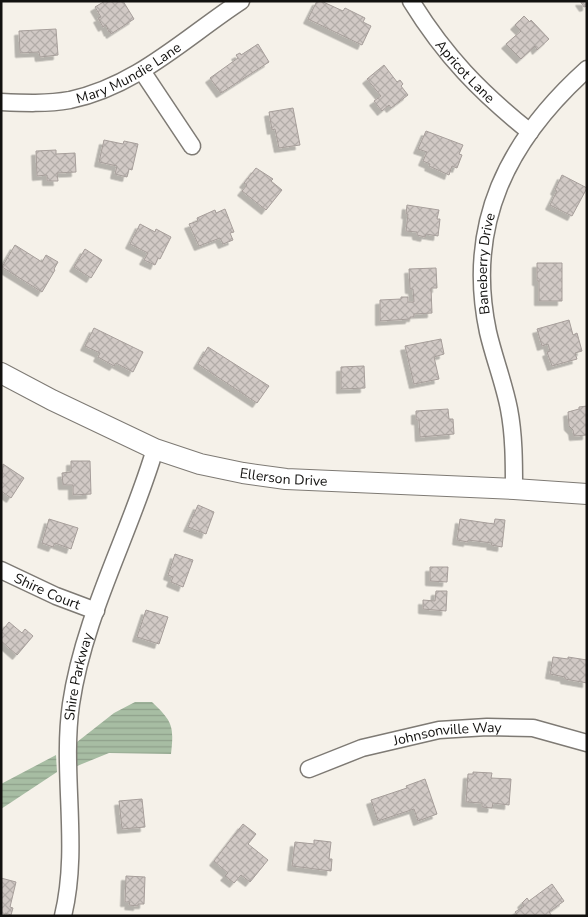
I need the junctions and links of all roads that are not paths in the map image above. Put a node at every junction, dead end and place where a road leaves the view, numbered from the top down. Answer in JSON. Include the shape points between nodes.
{"nodes":[{"id":1,"x":241,"y":1,"type":"edge"},
{"id":2,"x":411,"y":1,"type":"edge"},
{"id":3,"x":587,"y":69,"type":"edge"},
{"id":4,"x":142,"y":71,"type":"junction"},
{"id":5,"x":1,"y":102,"type":"edge"},
{"id":6,"x":530,"y":132,"type":"junction"},
{"id":7,"x":192,"y":146,"type":"dead end"},
{"id":8,"x":1,"y":373,"type":"edge"},
{"id":9,"x":155,"y":449,"type":"junction"},
{"id":10,"x":514,"y":489,"type":"junction"},
{"id":11,"x":587,"y":494,"type":"edge"},
{"id":12,"x":1,"y":570,"type":"edge"},
{"id":13,"x":96,"y":611,"type":"junction"},
{"id":14,"x":587,"y":744,"type":"edge"},
{"id":15,"x":309,"y":769,"type":"dead end"},
{"id":16,"x":63,"y":916,"type":"edge"}],
"edges":[{"from":1,"to":4,"type":"street","name":"Mary Mundie Lane"},
{"from":2,"to":6,"type":"street","name":"Apricot Lane","via":[[449,56],[476,86]]},
{"from":3,"to":6,"type":"street","name":"Baneberry Drive","via":[[555,100]]},
{"from":4,"to":5,"type":"street","name":"Mary Mundie Lane","via":[[98,93],[69,100]]},
{"from":4,"to":7,"type":"street"},
{"from":6,"to":10,"type":"street","name":"Baneberry Drive","via":[[500,183],[490,210],[481,263],[488,333],[509,410],[514,449]]},
{"from":8,"to":9,"type":"street","name":"Ellerson Drive"},
{"from":9,"to":10,"type":"street","name":"Ellerson Drive","via":[[243,474],[286,479]]},
{"from":9,"to":13,"type":"street","name":"Shire Parkway"},
{"from":10,"to":11,"type":"street","name":"Ellerson Drive"},
{"from":12,"to":13,"type":"street","name":"Shire Court"},
{"from":13,"to":16,"type":"street","name":"Shire Parkway","via":[[79,664],[71,706],[68,760],[70,874]]},
{"from":14,"to":15,"type":"street","name":"Johnsonville Way","via":[[533,728],[439,730],[362,748]]}]}
